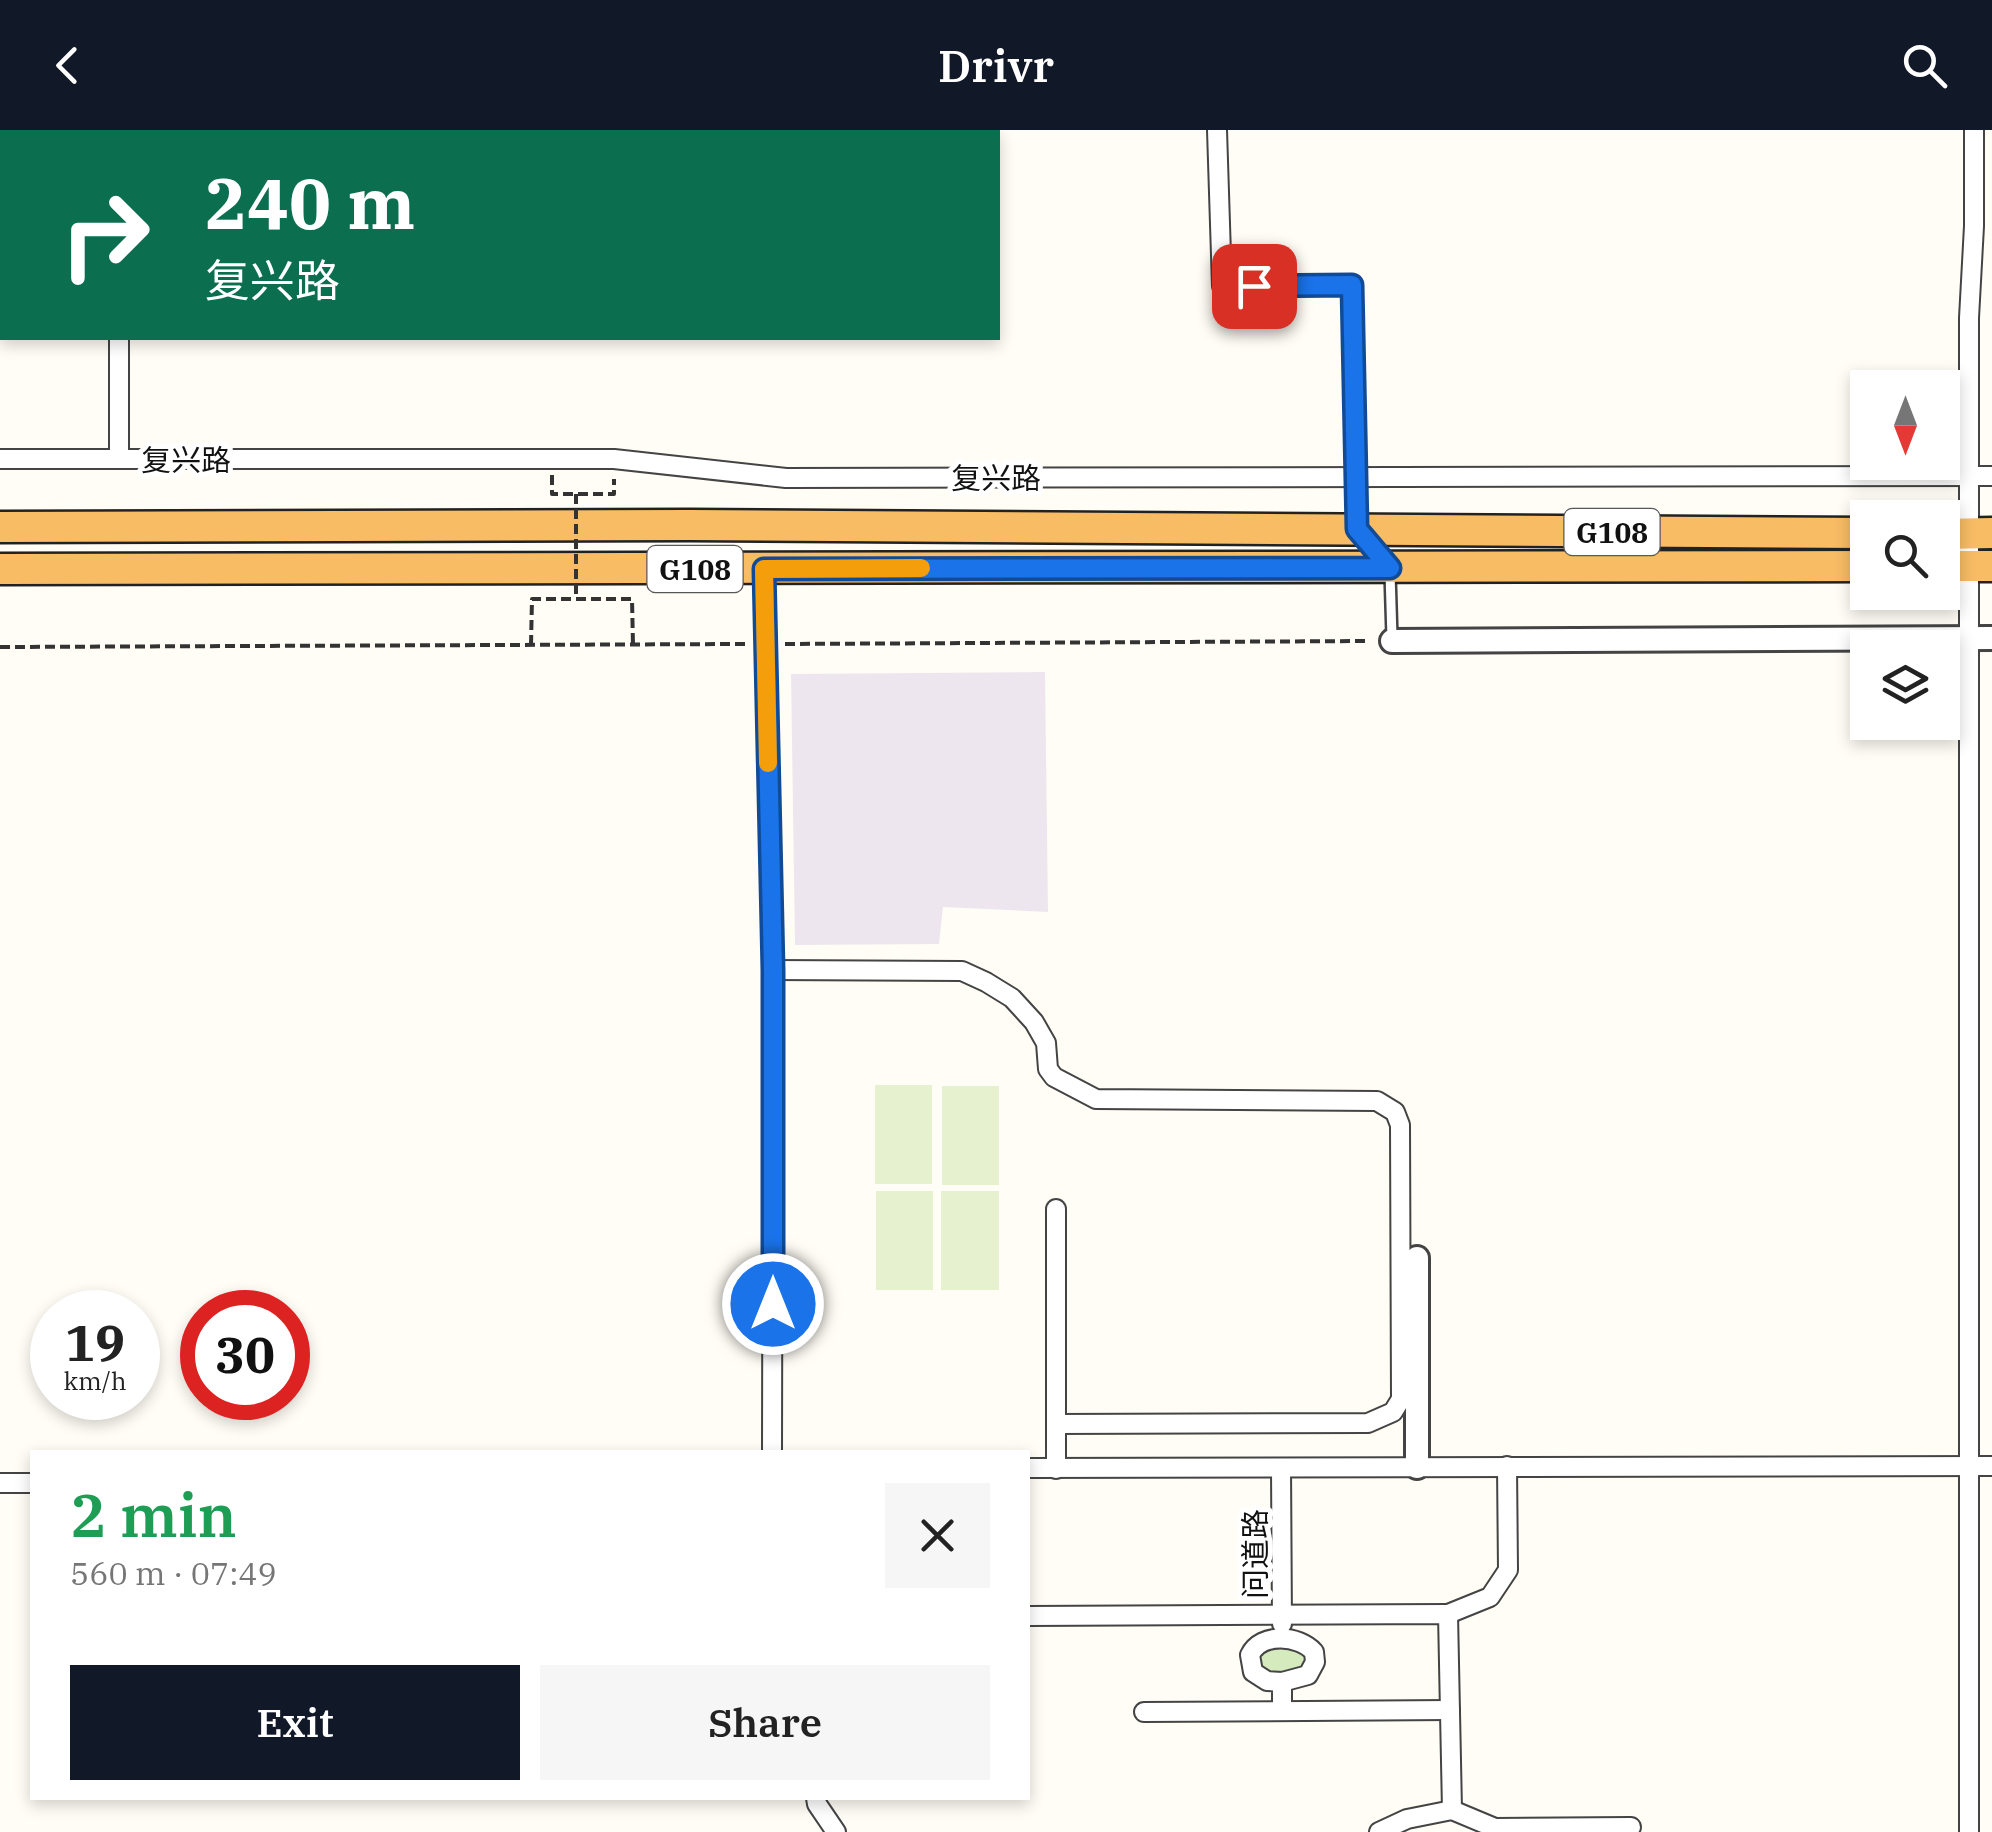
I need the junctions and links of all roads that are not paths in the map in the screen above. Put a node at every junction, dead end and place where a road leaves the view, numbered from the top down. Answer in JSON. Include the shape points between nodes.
{"nodes":[{"id":1,"x":1217,"y":130,"type":"edge"},
{"id":2,"x":1974,"y":130,"type":"edge"},
{"id":3,"x":1352,"y":285,"type":"joint"},
{"id":4,"x":119,"y":340,"type":"edge"},
{"id":5,"x":0,"y":459,"type":"edge"},
{"id":6,"x":119,"y":459,"type":"junction"},
{"id":7,"x":1969,"y":475,"type":"junction"},
{"id":8,"x":1355,"y":476,"type":"junction"},
{"id":9,"x":1992,"y":476,"type":"edge"},
{"id":10,"x":0,"y":527,"type":"edge"},
{"id":11,"x":1850,"y":534,"type":"edge"},
{"id":12,"x":1968,"y":534,"type":"edge"},
{"id":13,"x":1363,"y":535,"type":"junction"},
{"id":14,"x":1384,"y":561,"type":"junction"},
{"id":15,"x":1850,"y":566,"type":"edge"},
{"id":16,"x":1968,"y":566,"type":"edge"},
{"id":17,"x":764,"y":569,"type":"junction"},
{"id":18,"x":0,"y":570,"type":"edge"},
{"id":19,"x":1981,"y":638,"type":"edge"},
{"id":20,"x":1392,"y":640,"type":"joint"},
{"id":21,"x":773,"y":970,"type":"junction"},
{"id":22,"x":1056,"y":1209,"type":"dead end"},
{"id":23,"x":1418,"y":1258,"type":"dead end"},
{"id":24,"x":1056,"y":1424,"type":"junction"},
{"id":25,"x":772,"y":1450,"type":"edge"},
{"id":26,"x":1506,"y":1466,"type":"junction"},
{"id":27,"x":1970,"y":1466,"type":"junction"},
{"id":28,"x":1992,"y":1466,"type":"edge"},
{"id":29,"x":1418,"y":1467,"type":"junction"},
{"id":30,"x":1030,"y":1468,"type":"edge"},
{"id":31,"x":1281,"y":1468,"type":"junction"},
{"id":32,"x":1056,"y":1469,"type":"junction"},
{"id":33,"x":30,"y":1482,"type":"edge"},
{"id":34,"x":0,"y":1483,"type":"edge"},
{"id":35,"x":1282,"y":1614,"type":"junction"},
{"id":36,"x":1448,"y":1614,"type":"junction"},
{"id":37,"x":1030,"y":1616,"type":"edge"},
{"id":38,"x":1282,"y":1639,"type":"junction"},
{"id":39,"x":1282,"y":1682,"type":"junction"},
{"id":40,"x":1450,"y":1710,"type":"junction"},
{"id":41,"x":1282,"y":1711,"type":"junction"},
{"id":42,"x":1144,"y":1712,"type":"dead end"},
{"id":43,"x":816,"y":1800,"type":"edge"},
{"id":44,"x":1452,"y":1810,"type":"junction"},
{"id":45,"x":1632,"y":1828,"type":"dead end"},
{"id":46,"x":836,"y":1832,"type":"edge"},
{"id":47,"x":1379,"y":1832,"type":"edge"},
{"id":48,"x":1970,"y":1832,"type":"edge"}],
"edges":[{"from":1,"to":3,"type":"street","via":[[1222,286]]},
{"from":2,"to":7,"type":"street"},
{"from":3,"to":8,"type":"lane"},
{"from":4,"to":6,"type":"street"},
{"from":5,"to":6,"type":"street","name":"复兴路"},
{"from":6,"to":8,"type":"street","name":"复兴路","via":[[614,459],[786,478]]},
{"from":7,"to":8,"type":"street","name":"复兴路"},
{"from":7,"to":9,"type":"street","name":"复兴路"},
{"from":7,"to":12,"type":"street"},
{"from":8,"to":13,"type":"lane"},
{"from":10,"to":13,"type":"highway","name":"复兴路","number":"G108","via":[[690,525]]},
{"from":11,"to":13,"type":"highway","name":"复兴路","number":"G108"},
{"from":12,"to":16,"type":"street"},
{"from":14,"to":15,"type":"highway","number":"G108"},
{"from":14,"to":17,"type":"highway","number":"G108"},
{"from":14,"to":20,"type":"lane"},
{"from":16,"to":19,"type":"street"},
{"from":17,"to":18,"type":"highway","number":"G108"},
{"from":17,"to":21,"type":"street"},
{"from":19,"to":20,"type":"street"},
{"from":19,"to":27,"type":"street"},
{"from":21,"to":24,"type":"street","via":[[962,972],[1012,998],[1046,1043],[1054,1077],[1096,1099],[1377,1101],[1395,1112],[1401,1398],[1394,1412],[1368,1423]]},
{"from":21,"to":25,"type":"street"},
{"from":22,"to":24,"type":"street"},
{"from":23,"to":29,"type":"street"},
{"from":24,"to":32,"type":"street"},
{"from":26,"to":27,"type":"street"},
{"from":26,"to":29,"type":"street"},
{"from":26,"to":36,"type":"street","via":[[1508,1570],[1490,1597]]},
{"from":27,"to":28,"type":"street"},
{"from":27,"to":48,"type":"street"},
{"from":29,"to":31,"type":"street"},
{"from":30,"to":32,"type":"street"},
{"from":31,"to":32,"type":"street"},
{"from":31,"to":35,"type":"street","name":"问道路"},
{"from":33,"to":34,"type":"street"},
{"from":35,"to":36,"type":"street"},
{"from":35,"to":37,"type":"street"},
{"from":35,"to":38,"type":"street","name":"问道路"},
{"from":36,"to":40,"type":"street"},
{"from":38,"to":39,"type":"street","via":[[1261,1642],[1250,1655],[1258,1677]]},
{"from":38,"to":39,"type":"street","via":[[1305,1643],[1315,1662],[1302,1679]]},
{"from":39,"to":41,"type":"street"},
{"from":40,"to":41,"type":"street"},
{"from":40,"to":44,"type":"street"},
{"from":41,"to":42,"type":"street"},
{"from":43,"to":46,"type":"street"},
{"from":44,"to":45,"type":"street","via":[[1495,1828]]},
{"from":44,"to":47,"type":"street"}]}
